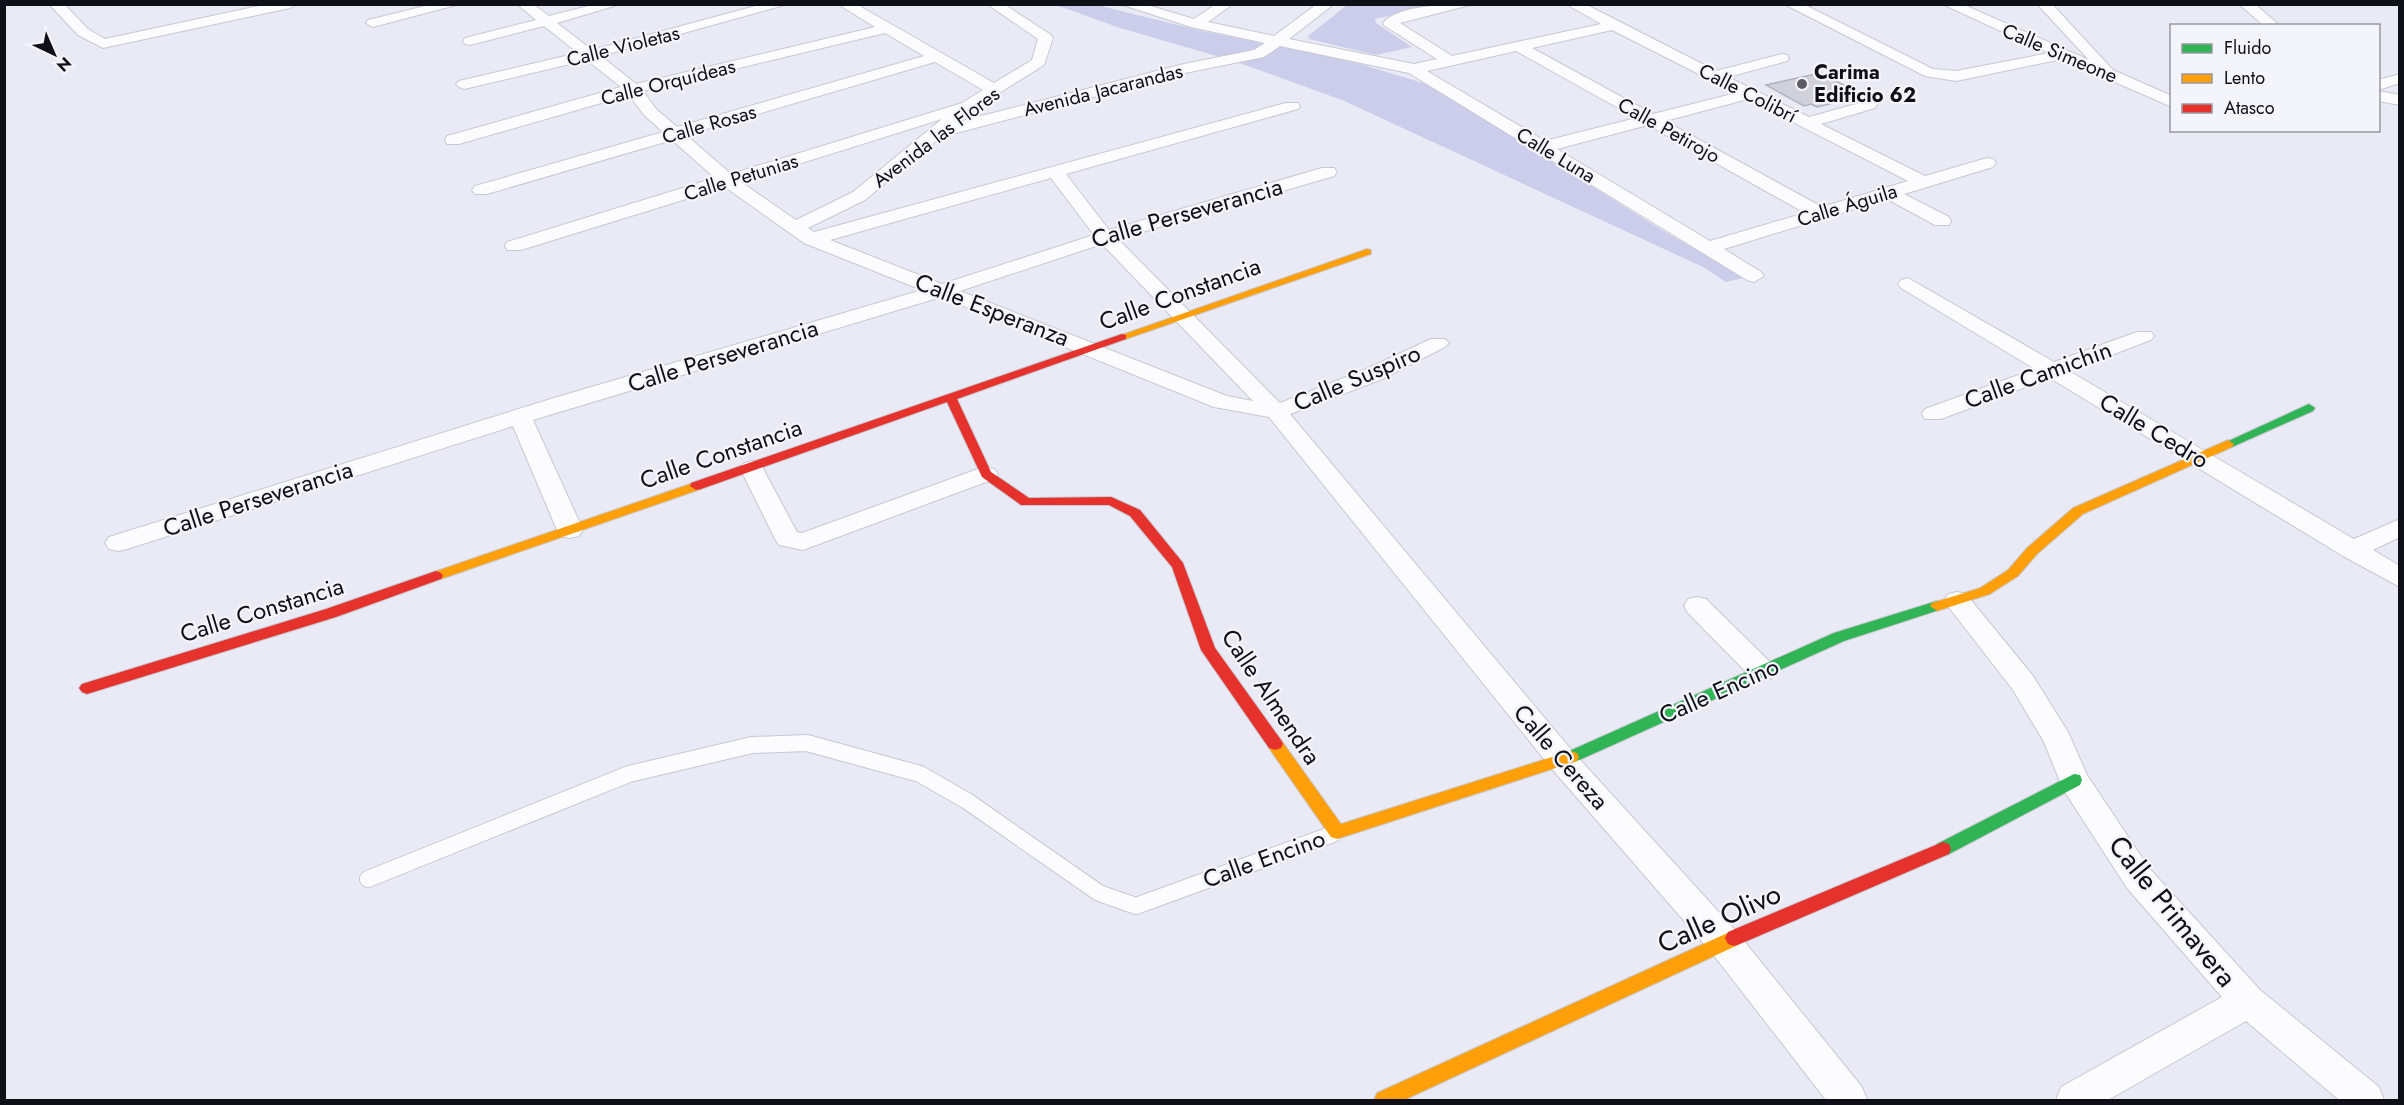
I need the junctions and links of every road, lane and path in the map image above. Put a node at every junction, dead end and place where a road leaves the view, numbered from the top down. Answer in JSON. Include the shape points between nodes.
{"nodes":[{"id":1,"x":56,"y":4,"type":"edge"},
{"id":2,"x":290,"y":4,"type":"edge"},
{"id":3,"x":453,"y":4,"type":"edge"},
{"id":4,"x":524,"y":4,"type":"edge"},
{"id":5,"x":614,"y":4,"type":"edge"},
{"id":6,"x":781,"y":4,"type":"edge"},
{"id":7,"x":1127,"y":4,"type":"edge"},
{"id":8,"x":1226,"y":4,"type":"edge"},
{"id":9,"x":1327,"y":4,"type":"edge"},
{"id":10,"x":1467,"y":4,"type":"edge"},
{"id":11,"x":1573,"y":4,"type":"edge"},
{"id":12,"x":1791,"y":4,"type":"edge"},
{"id":13,"x":1949,"y":4,"type":"edge"},
{"id":14,"x":2044,"y":4,"type":"edge"},
{"id":15,"x":2246,"y":4,"type":"edge"},
{"id":16,"x":853,"y":6,"type":"edge"},
{"id":17,"x":999,"y":8,"type":"edge"},
{"id":18,"x":543,"y":22,"type":"junction"},
{"id":19,"x":373,"y":23,"type":"dead end"},
{"id":20,"x":1196,"y":24,"type":"junction"},
{"id":21,"x":2271,"y":24,"type":"edge"},
{"id":22,"x":1614,"y":25,"type":"junction"},
{"id":23,"x":884,"y":29,"type":"junction"},
{"id":24,"x":470,"y":40,"type":"dead end"},
{"id":25,"x":1280,"y":40,"type":"junction"},
{"id":26,"x":1518,"y":46,"type":"junction"},
{"id":27,"x":589,"y":55,"type":"junction"},
{"id":28,"x":2061,"y":55,"type":"junction"},
{"id":29,"x":936,"y":57,"type":"junction"},
{"id":30,"x":1782,"y":58,"type":"dead end"},
{"id":31,"x":1450,"y":61,"type":"junction"},
{"id":32,"x":1414,"y":69,"type":"junction"},
{"id":33,"x":1713,"y":76,"type":"junction"},
{"id":34,"x":2113,"y":76,"type":"junction"},
{"id":35,"x":2400,"y":78,"type":"edge"},
{"id":36,"x":464,"y":84,"type":"dead end"},
{"id":37,"x":2380,"y":85,"type":"edge"},
{"id":38,"x":633,"y":89,"type":"junction"},
{"id":39,"x":995,"y":90,"type":"junction"},
{"id":40,"x":1750,"y":94,"type":"junction"},
{"id":41,"x":2380,"y":96,"type":"edge"},
{"id":42,"x":1874,"y":97,"type":"dead end"},
{"id":43,"x":2400,"y":100,"type":"edge"},
{"id":44,"x":2170,"y":101,"type":"edge"},
{"id":45,"x":1292,"y":105,"type":"dead end"},
{"id":46,"x":968,"y":106,"type":"junction"},
{"id":47,"x":1651,"y":120,"type":"junction"},
{"id":48,"x":1807,"y":123,"type":"junction"},
{"id":49,"x":940,"y":132,"type":"junction"},
{"id":50,"x":675,"y":134,"type":"junction"},
{"id":51,"x":453,"y":140,"type":"dead end"},
{"id":52,"x":1543,"y":147,"type":"junction"},
{"id":53,"x":1987,"y":163,"type":"dead end"},
{"id":54,"x":1056,"y":172,"type":"junction"},
{"id":55,"x":1328,"y":172,"type":"dead end"},
{"id":56,"x":729,"y":181,"type":"junction"},
{"id":57,"x":1923,"y":182,"type":"junction"},
{"id":58,"x":481,"y":190,"type":"dead end"},
{"id":59,"x":1888,"y":193,"type":"junction"},
{"id":60,"x":1821,"y":213,"type":"junction"},
{"id":61,"x":1942,"y":221,"type":"dead end"},
{"id":62,"x":803,"y":233,"type":"junction"},
{"id":63,"x":1105,"y":237,"type":"junction"},
{"id":64,"x":513,"y":246,"type":"dead end"},
{"id":65,"x":1708,"y":248,"type":"junction"},
{"id":66,"x":1367,"y":252,"type":"dead end"},
{"id":67,"x":1754,"y":276,"type":"dead end"},
{"id":68,"x":1908,"y":284,"type":"dead end"},
{"id":69,"x":941,"y":291,"type":"junction"},
{"id":70,"x":1184,"y":315,"type":"junction"},
{"id":71,"x":2144,"y":336,"type":"dead end"},
{"id":72,"x":1438,"y":343,"type":"dead end"},
{"id":73,"x":1094,"y":349,"type":"junction"},
{"id":74,"x":2051,"y":370,"type":"junction"},
{"id":75,"x":951,"y":398,"type":"junction"},
{"id":76,"x":2309,"y":408,"type":"dead end"},
{"id":77,"x":1276,"y":412,"type":"junction"},
{"id":78,"x":1932,"y":414,"type":"dead end"},
{"id":79,"x":520,"y":416,"type":"junction"},
{"id":80,"x":2198,"y":458,"type":"junction"},
{"id":81,"x":752,"y":468,"type":"junction"},
{"id":82,"x":986,"y":474,"type":"junction"},
{"id":83,"x":2400,"y":527,"type":"edge"},
{"id":84,"x":570,"y":530,"type":"junction"},
{"id":85,"x":118,"y":543,"type":"dead end"},
{"id":86,"x":2352,"y":550,"type":"junction"},
{"id":87,"x":2400,"y":578,"type":"edge"},
{"id":88,"x":1957,"y":601,"type":"junction"},
{"id":89,"x":1697,"y":606,"type":"dead end"},
{"id":90,"x":1762,"y":671,"type":"junction"},
{"id":91,"x":87,"y":688,"type":"dead end"},
{"id":92,"x":1563,"y":761,"type":"junction"},
{"id":93,"x":2074,"y":780,"type":"junction"},
{"id":94,"x":1337,"y":832,"type":"junction"},
{"id":95,"x":369,"y":879,"type":"dead end"},
{"id":96,"x":1724,"y":942,"type":"junction"},
{"id":97,"x":2248,"y":1001,"type":"junction"},
{"id":98,"x":1384,"y":1101,"type":"edge"},
{"id":99,"x":1849,"y":1101,"type":"edge"},
{"id":100,"x":2074,"y":1101,"type":"edge"},
{"id":101,"x":2366,"y":1101,"type":"edge"}],
"edges":[{"from":1,"to":2,"type":"street","via":[[81,32],[103,44]]},
{"from":3,"to":19,"type":"street"},
{"from":4,"to":18,"type":"street","name":"Calle Esperanza"},
{"from":5,"to":18,"type":"street"},
{"from":6,"to":27,"type":"street","name":"Calle Violetas"},
{"from":7,"to":20,"type":"street","name":"Calle Luna"},
{"from":8,"to":20,"type":"street"},
{"from":9,"to":25,"type":"street","name":"Avenida Jacarandas"},
{"from":10,"to":31,"type":"street","via":[[1397,18],[1390,23]]},
{"from":11,"to":22,"type":"street","name":"Calle Colibrí"},
{"from":12,"to":28,"type":"street","via":[[1942,76]]},
{"from":13,"to":28,"type":"street","name":"Calle Simeone"},
{"from":14,"to":34,"type":"street"},
{"from":15,"to":21,"type":"street"},
{"from":16,"to":23,"type":"street"},
{"from":17,"to":39,"type":"street","name":"Avenida las Flores","via":[[1046,38],[1039,62]]},
{"from":18,"to":24,"type":"street"},
{"from":18,"to":27,"type":"street","name":"Calle Esperanza"},
{"from":20,"to":25,"type":"street","name":"Calle Luna"},
{"from":22,"to":26,"type":"street"},
{"from":22,"to":33,"type":"street","name":"Calle Colibrí"},
{"from":23,"to":29,"type":"street"},
{"from":23,"to":38,"type":"street","name":"Calle Orquídeas"},
{"from":25,"to":32,"type":"street","name":"Calle Luna"},
{"from":25,"to":49,"type":"street","name":"Avenida Jacarandas","via":[[1259,54],[1184,69]]},
{"from":26,"to":31,"type":"street"},
{"from":26,"to":47,"type":"street","name":"Calle Petirojo"},
{"from":27,"to":36,"type":"street","name":"Calle Violetas"},
{"from":27,"to":38,"type":"street","name":"Calle Esperanza"},
{"from":28,"to":34,"type":"street","name":"Calle Simeone"},
{"from":29,"to":39,"type":"street"},
{"from":29,"to":50,"type":"street","name":"Calle Rosas"},
{"from":30,"to":33,"type":"street"},
{"from":31,"to":32,"type":"street"},
{"from":32,"to":52,"type":"street","name":"Calle Luna"},
{"from":33,"to":40,"type":"street","name":"Calle Colibrí"},
{"from":34,"to":44,"type":"street","name":"Calle Simeone"},
{"from":35,"to":37,"type":"street"},
{"from":38,"to":50,"type":"street","name":"Calle Esperanza","via":[[650,112]]},
{"from":38,"to":51,"type":"street","name":"Calle Orquídeas"},
{"from":39,"to":46,"type":"street","name":"Avenida las Flores"},
{"from":40,"to":47,"type":"street"},
{"from":40,"to":48,"type":"street","name":"Calle Colibrí"},
{"from":41,"to":43,"type":"street"},
{"from":42,"to":48,"type":"street","via":[[1869,105]]},
{"from":45,"to":54,"type":"street"},
{"from":46,"to":49,"type":"street","name":"Avenida las Flores"},
{"from":46,"to":56,"type":"street","name":"Calle Petunias"},
{"from":47,"to":52,"type":"street"},
{"from":47,"to":60,"type":"street","name":"Calle Petirojo"},
{"from":48,"to":57,"type":"street","name":"Calle Colibrí"},
{"from":49,"to":62,"type":"street","name":"Avenida las Flores","via":[[859,196]]},
{"from":50,"to":56,"type":"street","name":"Calle Esperanza"},
{"from":50,"to":58,"type":"street","name":"Calle Rosas"},
{"from":52,"to":65,"type":"street","name":"Calle Luna"},
{"from":53,"to":57,"type":"street","name":"Calle Águila"},
{"from":54,"to":62,"type":"street"},
{"from":54,"to":63,"type":"street","name":"Calle Cereza"},
{"from":55,"to":63,"type":"street","name":"Calle Perseverancia"},
{"from":56,"to":62,"type":"street","name":"Calle Esperanza"},
{"from":56,"to":64,"type":"street","name":"Calle Petunias"},
{"from":57,"to":59,"type":"street","name":"Calle Águila"},
{"from":59,"to":60,"type":"street","name":"Calle Águila"},
{"from":59,"to":61,"type":"street"},
{"from":60,"to":65,"type":"street","name":"Calle Águila"},
{"from":62,"to":69,"type":"street","name":"Calle Esperanza"},
{"from":63,"to":69,"type":"street","name":"Calle Perseverancia"},
{"from":63,"to":70,"type":"street","name":"Calle Cereza"},
{"from":65,"to":67,"type":"street","name":"Calle Luna"},
{"from":66,"to":70,"type":"street","name":"Calle Constancia"},
{"from":68,"to":74,"type":"street","name":"Calle Cedro"},
{"from":69,"to":73,"type":"street","name":"Calle Esperanza"},
{"from":69,"to":79,"type":"street","name":"Calle Perseverancia"},
{"from":70,"to":73,"type":"street","name":"Calle Constancia"},
{"from":70,"to":77,"type":"street","name":"Calle Cereza"},
{"from":71,"to":74,"type":"street","name":"Calle Camichín"},
{"from":72,"to":77,"type":"street","name":"Calle Suspiro","via":[[1372,375]]},
{"from":73,"to":75,"type":"street","name":"Calle Constancia"},
{"from":73,"to":77,"type":"street","name":"Calle Esperanza","via":[[1222,402]]},
{"from":74,"to":78,"type":"street","name":"Calle Camichín"},
{"from":74,"to":80,"type":"street","name":"Calle Cedro"},
{"from":75,"to":81,"type":"street","name":"Calle Constancia"},
{"from":75,"to":82,"type":"street"},
{"from":76,"to":80,"type":"street","name":"Calle Encino"},
{"from":77,"to":92,"type":"street","name":"Calle Cereza"},
{"from":79,"to":84,"type":"street"},
{"from":79,"to":85,"type":"street","name":"Calle Perseverancia"},
{"from":80,"to":86,"type":"street","name":"Calle Cedro"},
{"from":80,"to":88,"type":"street","name":"Calle Encino","via":[[2078,512],[2032,550],[2013,573],[1985,591]]},
{"from":81,"to":82,"type":"street","via":[[788,539],[803,542]]},
{"from":81,"to":84,"type":"street","name":"Calle Constancia"},
{"from":82,"to":94,"type":"street","name":"Calle Almendra","via":[[1026,502],[1112,501],[1135,513],[1178,566],[1208,650]]},
{"from":83,"to":86,"type":"street"},
{"from":84,"to":91,"type":"street","name":"Calle Constancia","via":[[330,613]]},
{"from":86,"to":87,"type":"street","name":"Calle Cedro"},
{"from":88,"to":90,"type":"street","name":"Calle Encino","via":[[1839,637]]},
{"from":88,"to":93,"type":"street","name":"Calle Primavera","via":[[2023,683],[2058,740]]},
{"from":89,"to":90,"type":"street"},
{"from":90,"to":92,"type":"street","name":"Calle Encino"},
{"from":92,"to":94,"type":"street","name":"Calle Encino"},
{"from":92,"to":96,"type":"street","name":"Calle Cereza"},
{"from":93,"to":96,"type":"street","name":"Calle Olivo","via":[[1964,840]]},
{"from":93,"to":97,"type":"street","name":"Calle Primavera","via":[[2138,878]]},
{"from":94,"to":95,"type":"lane","name":"Calle Encino","via":[[1136,906],[1099,893],[967,801],[920,774],[807,743],[752,745],[629,774]]},
{"from":96,"to":98,"type":"street","name":"Calle Olivo"},
{"from":96,"to":99,"type":"street","name":"Calle Cereza"},
{"from":97,"to":100,"type":"street"},
{"from":97,"to":101,"type":"street","name":"Calle Primavera"}]}
